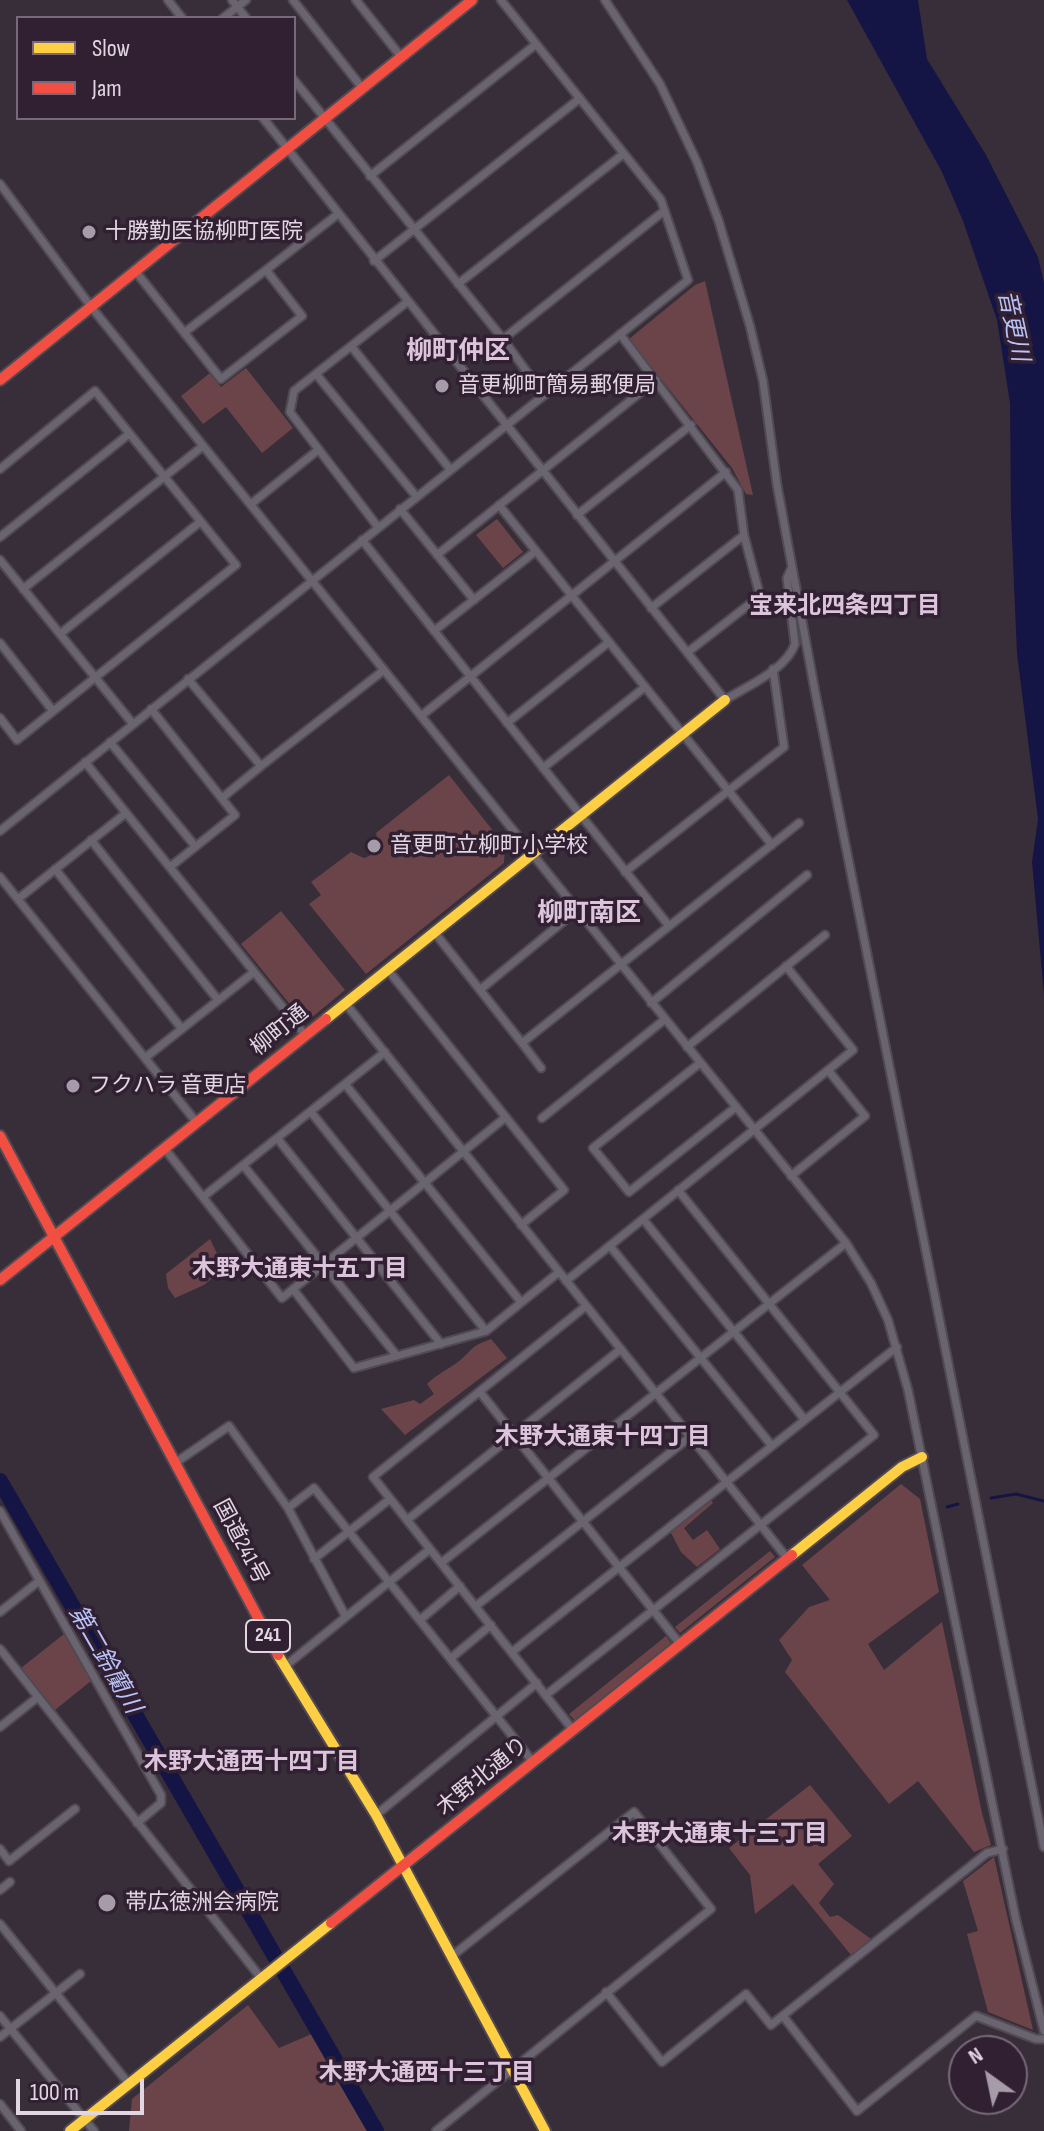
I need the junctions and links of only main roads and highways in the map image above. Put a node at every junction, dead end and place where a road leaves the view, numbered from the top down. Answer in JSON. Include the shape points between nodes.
{"nodes":[{"id":1,"x":472,"y":0,"type":"edge"},
{"id":2,"x":0,"y":380,"type":"edge"},
{"id":3,"x":725,"y":700,"type":"road end"},
{"id":4,"x":0,"y":1136,"type":"edge"},
{"id":5,"x":54,"y":1237,"type":"junction"},
{"id":6,"x":0,"y":1280,"type":"edge"},
{"id":7,"x":922,"y":1457,"type":"road end"},
{"id":8,"x":403,"y":1866,"type":"junction"},
{"id":9,"x":70,"y":2131,"type":"edge"},
{"id":10,"x":545,"y":2131,"type":"edge"}],
"edges":[{"from":1,"to":2,"type":"main road"},
{"from":3,"to":5,"type":"main road","name":"柳町通"},
{"from":4,"to":5,"type":"main road","name":"国道241号","number":"241"},
{"from":5,"to":6,"type":"main road","name":"柳町通"},
{"from":5,"to":8,"type":"main road","name":"国道241号","number":"241","via":[[284,1667]]},
{"from":7,"to":8,"type":"main road","name":"木野北通り","via":[[902,1467]]},
{"from":8,"to":9,"type":"main road","name":"木野北通り"},
{"from":8,"to":10,"type":"main road","name":"国道241号","number":"241"}]}
